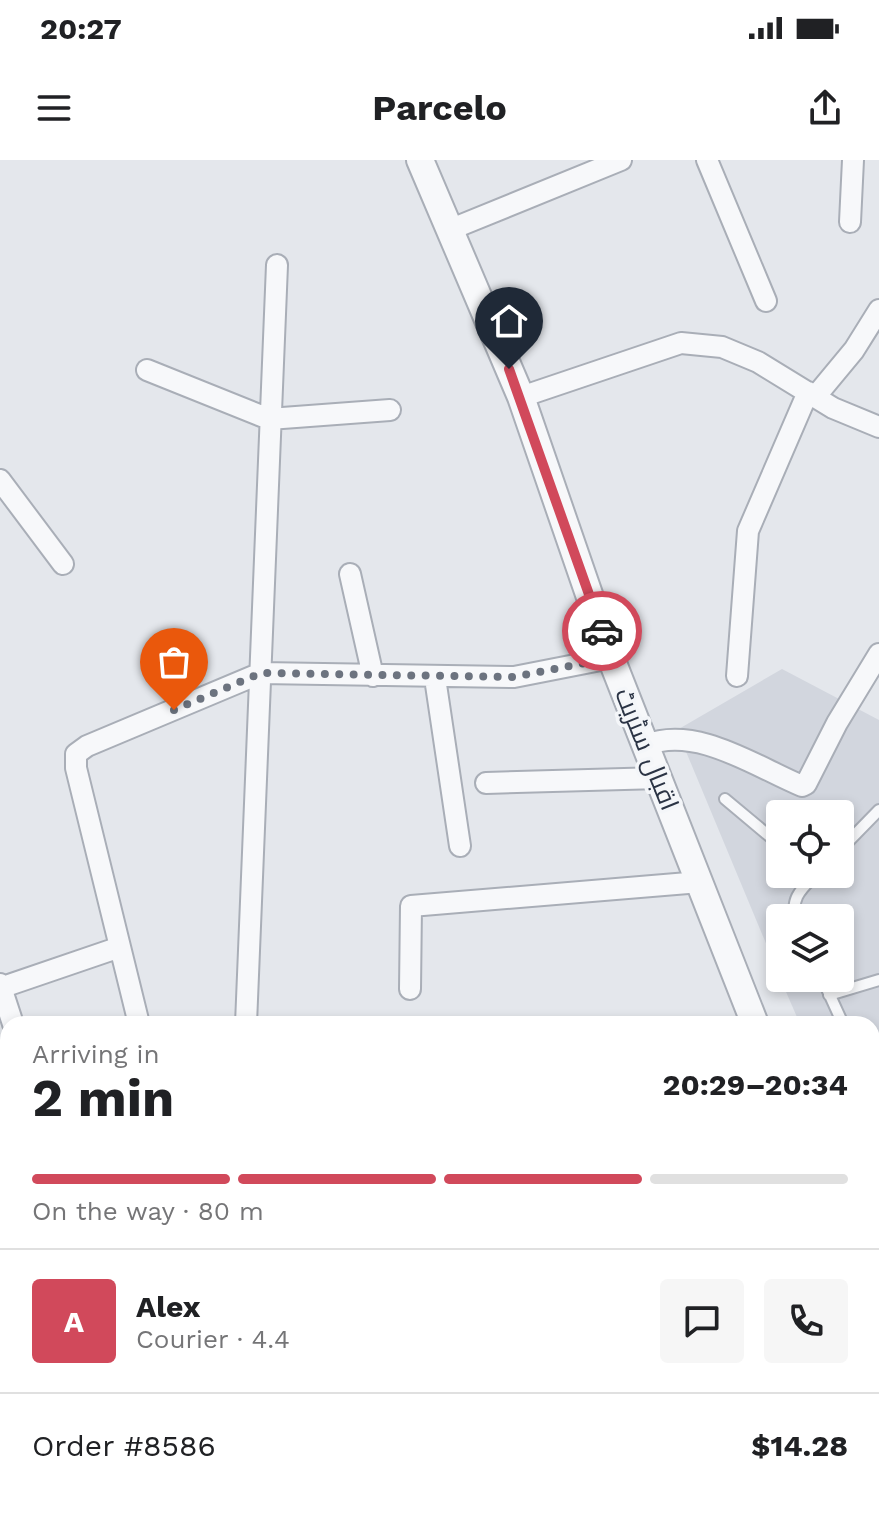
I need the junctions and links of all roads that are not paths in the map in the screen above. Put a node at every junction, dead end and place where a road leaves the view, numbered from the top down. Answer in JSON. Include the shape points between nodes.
{"nodes":[{"id":1,"x":420,"y":160,"type":"edge"},
{"id":2,"x":621,"y":160,"type":"edge"},
{"id":3,"x":707,"y":160,"type":"edge"},
{"id":4,"x":853,"y":160,"type":"edge"},
{"id":5,"x":850,"y":222,"type":"dead end"},
{"id":6,"x":449,"y":230,"type":"junction"},
{"id":7,"x":277,"y":265,"type":"dead end"},
{"id":8,"x":766,"y":301,"type":"dead end"},
{"id":9,"x":879,"y":310,"type":"edge"},
{"id":10,"x":147,"y":370,"type":"dead end"},
{"id":11,"x":812,"y":395,"type":"junction"},
{"id":12,"x":521,"y":397,"type":"junction"},
{"id":13,"x":390,"y":410,"type":"dead end"},
{"id":14,"x":269,"y":419,"type":"junction"},
{"id":15,"x":879,"y":427,"type":"edge"},
{"id":16,"x":2,"y":486,"type":"edge"},
{"id":17,"x":63,"y":564,"type":"dead end"},
{"id":18,"x":350,"y":574,"type":"dead end"},
{"id":19,"x":879,"y":654,"type":"edge"},
{"id":20,"x":611,"y":658,"type":"junction"},
{"id":21,"x":261,"y":673,"type":"junction"},
{"id":22,"x":373,"y":676,"type":"junction"},
{"id":23,"x":737,"y":676,"type":"dead end"},
{"id":24,"x":435,"y":678,"type":"junction"},
{"id":25,"x":646,"y":745,"type":"junction"},
{"id":26,"x":660,"y":778,"type":"junction"},
{"id":27,"x":486,"y":783,"type":"dead end"},
{"id":28,"x":725,"y":799,"type":"dead end"},
{"id":29,"x":879,"y":810,"type":"edge"},
{"id":30,"x":766,"y":833,"type":"edge"},
{"id":31,"x":854,"y":836,"type":"edge"},
{"id":32,"x":460,"y":846,"type":"dead end"},
{"id":33,"x":700,"y":882,"type":"junction"},
{"id":34,"x":120,"y":947,"type":"junction"},
{"id":35,"x":879,"y":980,"type":"edge"},
{"id":36,"x":0,"y":986,"type":"edge"},
{"id":37,"x":410,"y":989,"type":"dead end"},
{"id":38,"x":828,"y":992,"type":"edge"},
{"id":39,"x":829,"y":995,"type":"junction"},
{"id":40,"x":10,"y":1016,"type":"edge"},
{"id":41,"x":137,"y":1016,"type":"edge"},
{"id":42,"x":246,"y":1016,"type":"edge"},
{"id":43,"x":752,"y":1016,"type":"edge"},
{"id":44,"x":839,"y":1016,"type":"edge"}],
"edges":[{"from":1,"to":6,"type":"street","name":"اقبال سٹریٹ"},
{"from":2,"to":6,"type":"street"},
{"from":3,"to":8,"type":"street"},
{"from":4,"to":5,"type":"street"},
{"from":6,"to":12,"type":"street","name":"اقبال سٹریٹ"},
{"from":7,"to":14,"type":"street"},
{"from":9,"to":11,"type":"street","via":[[854,350]]},
{"from":10,"to":14,"type":"street"},
{"from":11,"to":12,"type":"street","via":[[722,347],[681,343]]},
{"from":11,"to":15,"type":"street"},
{"from":11,"to":23,"type":"street","via":[[748,531]]},
{"from":12,"to":20,"type":"street","name":"اقبال سٹریٹ"},
{"from":13,"to":14,"type":"street"},
{"from":14,"to":21,"type":"street"},
{"from":16,"to":17,"type":"street"},
{"from":18,"to":22,"type":"street"},
{"from":19,"to":25,"type":"street","via":[[802,786],[684,739]]},
{"from":20,"to":24,"type":"street","via":[[514,677]]},
{"from":20,"to":25,"type":"street","name":"اقبال سٹریٹ"},
{"from":21,"to":22,"type":"street"},
{"from":21,"to":34,"type":"street","via":[[76,754]]},
{"from":21,"to":42,"type":"street"},
{"from":22,"to":24,"type":"street"},
{"from":24,"to":32,"type":"street"},
{"from":25,"to":26,"type":"street","name":"اقبال سٹریٹ"},
{"from":26,"to":27,"type":"street"},
{"from":26,"to":33,"type":"street","name":"اقبال سٹریٹ"},
{"from":28,"to":30,"type":"lane"},
{"from":29,"to":31,"type":"lane"},
{"from":33,"to":37,"type":"street","via":[[411,906]]},
{"from":33,"to":43,"type":"street","name":"اقبال سٹریٹ"},
{"from":34,"to":36,"type":"street"},
{"from":34,"to":41,"type":"street"},
{"from":35,"to":39,"type":"lane"},
{"from":36,"to":40,"type":"street"},
{"from":38,"to":39,"type":"lane"},
{"from":39,"to":44,"type":"lane"}]}
